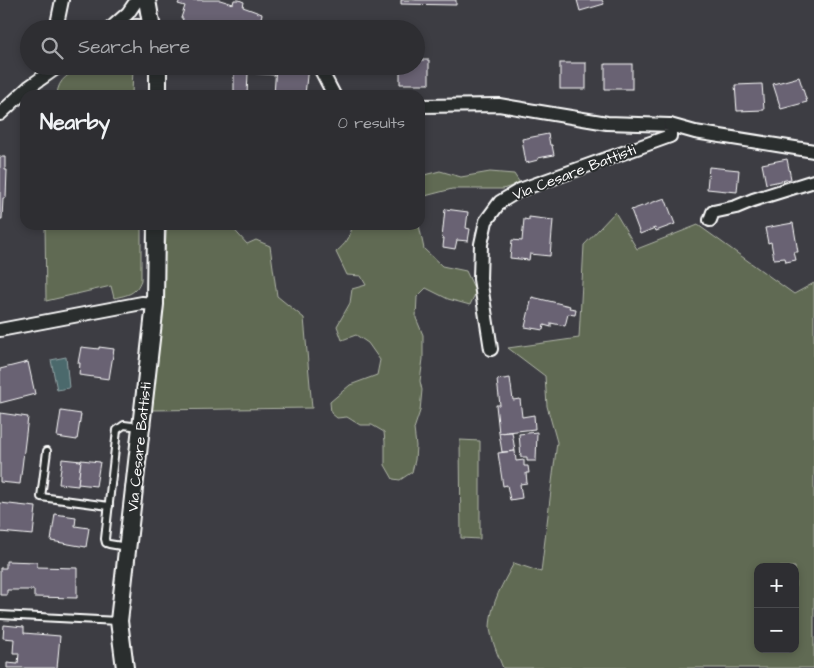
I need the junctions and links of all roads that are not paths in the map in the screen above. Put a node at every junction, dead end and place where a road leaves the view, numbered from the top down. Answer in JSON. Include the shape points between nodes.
{"nodes":[{"id":1,"x":62,"y":0,"type":"edge"},
{"id":2,"x":137,"y":0,"type":"edge"},
{"id":3,"x":147,"y":0,"type":"edge"},
{"id":4,"x":58,"y":20,"type":"edge"},
{"id":5,"x":120,"y":20,"type":"edge"},
{"id":6,"x":151,"y":20,"type":"edge"},
{"id":7,"x":42,"y":75,"type":"edge"},
{"id":8,"x":157,"y":75,"type":"edge"},
{"id":9,"x":323,"y":75,"type":"edge"},
{"id":10,"x":26,"y":90,"type":"edge"},
{"id":11,"x":158,"y":90,"type":"edge"},
{"id":12,"x":331,"y":90,"type":"edge"},
{"id":13,"x":20,"y":95,"type":"edge"},
{"id":14,"x":425,"y":106,"type":"edge"},
{"id":15,"x":0,"y":114,"type":"edge"},
{"id":16,"x":670,"y":125,"type":"junction"},
{"id":17,"x":814,"y":151,"type":"edge"},
{"id":18,"x":814,"y":181,"type":"edge"},
{"id":19,"x":710,"y":220,"type":"dead end"},
{"id":20,"x":156,"y":230,"type":"edge"},
{"id":21,"x":155,"y":304,"type":"junction"},
{"id":22,"x":0,"y":330,"type":"edge"},
{"id":23,"x":491,"y":349,"type":"dead end"},
{"id":24,"x":141,"y":427,"type":"junction"},
{"id":25,"x":47,"y":451,"type":"dead end"},
{"id":26,"x":109,"y":506,"type":"junction"},
{"id":27,"x":127,"y":547,"type":"junction"},
{"id":28,"x":0,"y":615,"type":"edge"},
{"id":29,"x":119,"y":621,"type":"junction"},
{"id":30,"x":125,"y":668,"type":"edge"}],
"edges":[{"from":1,"to":4,"type":"street"},
{"from":2,"to":5,"type":"street"},
{"from":3,"to":6,"type":"street"},
{"from":7,"to":10,"type":"street"},
{"from":8,"to":11,"type":"street"},
{"from":9,"to":12,"type":"street"},
{"from":13,"to":15,"type":"street"},
{"from":14,"to":16,"type":"street","name":"Via Cesare Battisti","via":[[500,105],[607,123]]},
{"from":16,"to":17,"type":"street","name":"Via Cesare Battisti","via":[[694,132]]},
{"from":16,"to":23,"type":"street","name":"Via Cesare Battisti","via":[[670,136],[520,190],[500,202],[486,221],[481,244],[480,279]]},
{"from":18,"to":19,"type":"street","via":[[713,212]]},
{"from":20,"to":21,"type":"street","name":"Via Cesare Battisti"},
{"from":21,"to":22,"type":"street","via":[[142,303]]},
{"from":21,"to":24,"type":"street","name":"Via Cesare Battisti"},
{"from":24,"to":26,"type":"lane","via":[[124,425],[118,430]]},
{"from":24,"to":27,"type":"street","name":"Via Cesare Battisti"},
{"from":25,"to":26,"type":"lane","via":[[41,497]]},
{"from":26,"to":27,"type":"lane","via":[[106,543]]},
{"from":27,"to":29,"type":"street","name":"Via Cesare Battisti"},
{"from":28,"to":29,"type":"lane"},
{"from":29,"to":30,"type":"street","name":"Via Cesare Battisti"}]}
